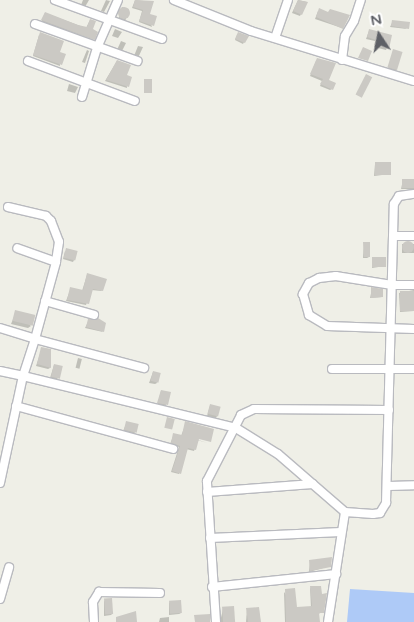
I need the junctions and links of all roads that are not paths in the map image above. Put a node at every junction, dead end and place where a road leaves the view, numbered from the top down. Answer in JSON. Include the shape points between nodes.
{"nodes":[{"id":1,"x":55,"y":0,"type":"edge"},
{"id":2,"x":118,"y":0,"type":"edge"},
{"id":3,"x":173,"y":0,"type":"edge"},
{"id":4,"x":288,"y":0,"type":"edge"},
{"id":5,"x":361,"y":0,"type":"edge"},
{"id":6,"x":110,"y":20,"type":"junction"},
{"id":7,"x":35,"y":24,"type":"dead end"},
{"id":8,"x":275,"y":38,"type":"junction"},
{"id":9,"x":162,"y":39,"type":"dead end"},
{"id":10,"x":97,"y":48,"type":"junction"},
{"id":11,"x":28,"y":60,"type":"dead end"},
{"id":12,"x":137,"y":60,"type":"dead end"},
{"id":13,"x":342,"y":60,"type":"junction"},
{"id":14,"x":414,"y":81,"type":"edge"},
{"id":15,"x":85,"y":82,"type":"junction"},
{"id":16,"x":82,"y":97,"type":"dead end"},
{"id":17,"x":135,"y":101,"type":"dead end"},
{"id":18,"x":414,"y":194,"type":"edge"},
{"id":19,"x":8,"y":207,"type":"dead end"},
{"id":20,"x":394,"y":236,"type":"junction"},
{"id":21,"x":414,"y":236,"type":"edge"},
{"id":22,"x":17,"y":248,"type":"dead end"},
{"id":23,"x":56,"y":262,"type":"junction"},
{"id":24,"x":392,"y":285,"type":"junction"},
{"id":25,"x":414,"y":285,"type":"edge"},
{"id":26,"x":45,"y":301,"type":"junction"},
{"id":27,"x":94,"y":315,"type":"dead end"},
{"id":28,"x":0,"y":328,"type":"edge"},
{"id":29,"x":390,"y":329,"type":"junction"},
{"id":30,"x":414,"y":329,"type":"edge"},
{"id":31,"x":35,"y":339,"type":"junction"},
{"id":32,"x":144,"y":368,"type":"dead end"},
{"id":33,"x":332,"y":369,"type":"dead end"},
{"id":34,"x":414,"y":369,"type":"edge"},
{"id":35,"x":0,"y":370,"type":"edge"},
{"id":36,"x":389,"y":370,"type":"junction"},
{"id":37,"x":23,"y":376,"type":"junction"},
{"id":38,"x":16,"y":406,"type":"junction"},
{"id":39,"x":389,"y":410,"type":"junction"},
{"id":40,"x":236,"y":428,"type":"junction"},
{"id":41,"x":172,"y":449,"type":"dead end"},
{"id":42,"x":0,"y":483,"type":"edge"},
{"id":43,"x":313,"y":484,"type":"junction"},
{"id":44,"x":414,"y":485,"type":"edge"},
{"id":45,"x":389,"y":486,"type":"junction"},
{"id":46,"x":207,"y":492,"type":"junction"},
{"id":47,"x":345,"y":512,"type":"junction"},
{"id":48,"x":340,"y":532,"type":"junction"},
{"id":49,"x":210,"y":538,"type":"junction"},
{"id":50,"x":9,"y":567,"type":"dead end"},
{"id":51,"x":336,"y":574,"type":"junction"},
{"id":52,"x":212,"y":587,"type":"junction"},
{"id":53,"x":160,"y":593,"type":"dead end"},
{"id":54,"x":0,"y":599,"type":"edge"},
{"id":55,"x":94,"y":622,"type":"edge"},
{"id":56,"x":216,"y":622,"type":"edge"},
{"id":57,"x":328,"y":622,"type":"edge"}],
"edges":[{"from":1,"to":6,"type":"street"},
{"from":2,"to":6,"type":"street"},
{"from":3,"to":8,"type":"street"},
{"from":4,"to":8,"type":"street"},
{"from":5,"to":13,"type":"street","via":[[354,21],[344,36]]},
{"from":6,"to":9,"type":"street"},
{"from":6,"to":10,"type":"street"},
{"from":7,"to":10,"type":"street"},
{"from":8,"to":13,"type":"street"},
{"from":10,"to":12,"type":"street"},
{"from":10,"to":15,"type":"street"},
{"from":11,"to":15,"type":"street"},
{"from":13,"to":14,"type":"street"},
{"from":15,"to":16,"type":"street"},
{"from":15,"to":17,"type":"street"},
{"from":18,"to":20,"type":"street","via":[[396,199]]},
{"from":19,"to":23,"type":"street","via":[[46,216],[51,221],[59,242]]},
{"from":20,"to":21,"type":"street"},
{"from":20,"to":24,"type":"street"},
{"from":22,"to":23,"type":"street"},
{"from":23,"to":26,"type":"street"},
{"from":24,"to":25,"type":"street"},
{"from":24,"to":29,"type":"street"},
{"from":24,"to":29,"type":"street","via":[[336,276],[309,283],[303,294],[309,315],[316,322],[327,326]]},
{"from":26,"to":27,"type":"street"},
{"from":26,"to":31,"type":"street"},
{"from":28,"to":31,"type":"street"},
{"from":29,"to":30,"type":"street"},
{"from":29,"to":36,"type":"street"},
{"from":31,"to":32,"type":"street"},
{"from":31,"to":37,"type":"street"},
{"from":33,"to":36,"type":"street"},
{"from":34,"to":36,"type":"street"},
{"from":35,"to":37,"type":"street"},
{"from":36,"to":39,"type":"street"},
{"from":37,"to":38,"type":"street"},
{"from":37,"to":40,"type":"street"},
{"from":38,"to":41,"type":"street"},
{"from":38,"to":42,"type":"street"},
{"from":39,"to":40,"type":"street","via":[[254,409],[241,415]]},
{"from":39,"to":45,"type":"street"},
{"from":40,"to":43,"type":"street","via":[[278,454]]},
{"from":40,"to":46,"type":"street","via":[[210,471]]},
{"from":43,"to":46,"type":"street"},
{"from":43,"to":47,"type":"street"},
{"from":44,"to":45,"type":"street"},
{"from":45,"to":47,"type":"street","via":[[386,504],[380,513]]},
{"from":46,"to":49,"type":"street"},
{"from":47,"to":48,"type":"street"},
{"from":48,"to":49,"type":"street"},
{"from":48,"to":51,"type":"street"},
{"from":49,"to":52,"type":"street"},
{"from":50,"to":54,"type":"street"},
{"from":51,"to":52,"type":"street"},
{"from":51,"to":57,"type":"street"},
{"from":52,"to":56,"type":"street"},
{"from":53,"to":55,"type":"street","via":[[99,592],[93,602]]}]}
